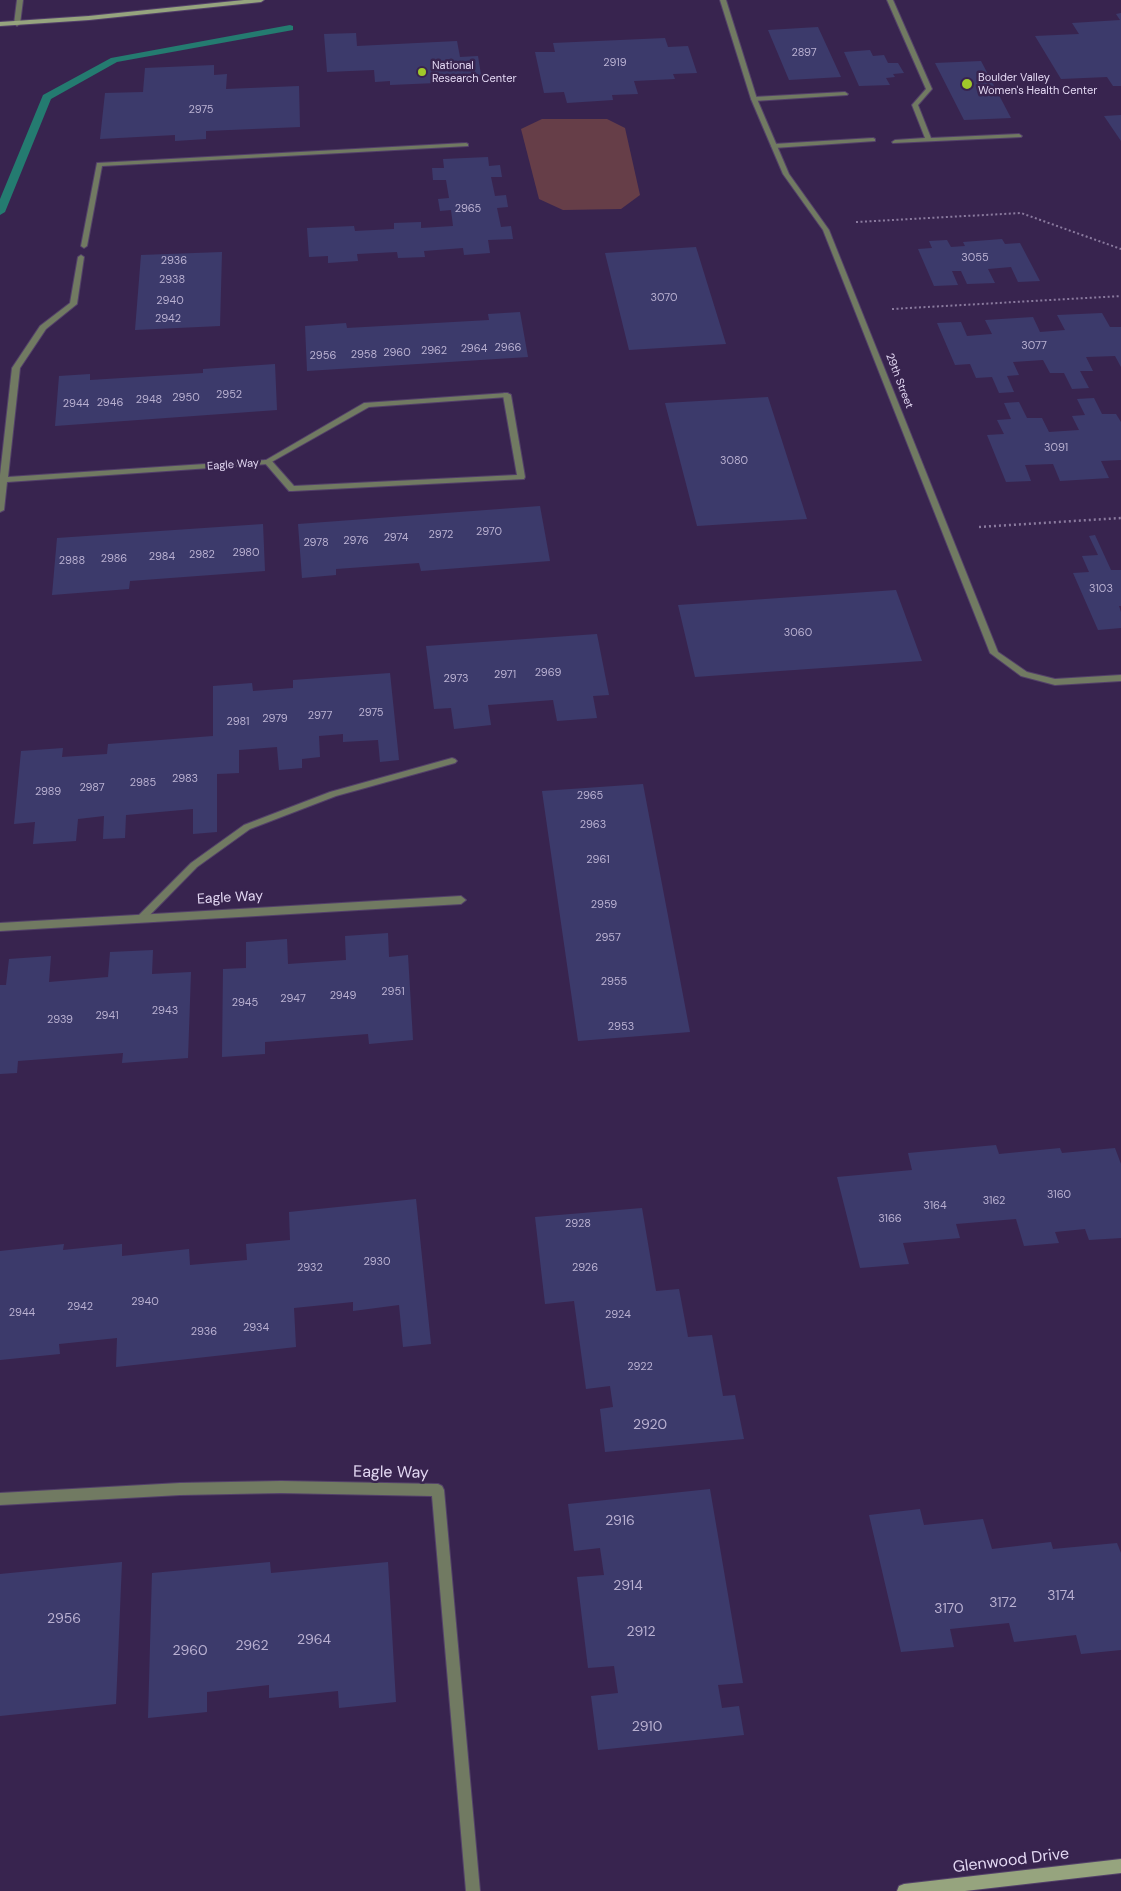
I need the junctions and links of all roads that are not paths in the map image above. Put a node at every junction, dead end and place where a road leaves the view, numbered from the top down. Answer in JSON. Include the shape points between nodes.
{"nodes":[{"id":1,"x":20,"y":0,"type":"edge"},
{"id":2,"x":261,"y":0,"type":"edge"},
{"id":3,"x":723,"y":0,"type":"edge"},
{"id":4,"x":890,"y":0,"type":"edge"},
{"id":5,"x":0,"y":24,"type":"edge"},
{"id":6,"x":17,"y":24,"type":"junction"},
{"id":7,"x":845,"y":94,"type":"dead end"},
{"id":8,"x":754,"y":99,"type":"junction"},
{"id":9,"x":1019,"y":136,"type":"dead end"},
{"id":10,"x":873,"y":140,"type":"dead end"},
{"id":11,"x":929,"y":140,"type":"junction"},
{"id":12,"x":895,"y":142,"type":"dead end"},
{"id":13,"x":466,"y":145,"type":"dead end"},
{"id":14,"x":774,"y":146,"type":"junction"},
{"id":15,"x":84,"y":246,"type":"dead end"},
{"id":16,"x":81,"y":257,"type":"dead end"},
{"id":17,"x":268,"y":462,"type":"junction"},
{"id":18,"x":3,"y":480,"type":"junction"},
{"id":19,"x":0,"y":510,"type":"edge"},
{"id":20,"x":1121,"y":678,"type":"edge"},
{"id":21,"x":452,"y":761,"type":"dead end"},
{"id":22,"x":461,"y":900,"type":"dead end"},
{"id":23,"x":141,"y":918,"type":"junction"},
{"id":24,"x":0,"y":927,"type":"edge"},
{"id":25,"x":0,"y":1498,"type":"edge"},
{"id":26,"x":1121,"y":1866,"type":"edge"},
{"id":27,"x":473,"y":1891,"type":"edge"},
{"id":28,"x":904,"y":1891,"type":"edge"}],
"edges":[{"from":1,"to":6,"type":"street"},
{"from":2,"to":6,"type":"main road"},
{"from":3,"to":8,"type":"street","name":"29th Street"},
{"from":4,"to":11,"type":"street","via":[[929,89],[915,105]]},
{"from":5,"to":6,"type":"main road"},
{"from":7,"to":8,"type":"street"},
{"from":8,"to":14,"type":"street","name":"29th Street"},
{"from":9,"to":11,"type":"street"},
{"from":10,"to":14,"type":"street"},
{"from":11,"to":12,"type":"street"},
{"from":13,"to":15,"type":"street","via":[[99,164]]},
{"from":14,"to":20,"type":"street","name":"29th Street","via":[[786,174],[822,224],[994,653],[1024,674],[1055,682]]},
{"from":16,"to":18,"type":"street","via":[[73,304],[43,328],[16,368]]},
{"from":17,"to":17,"type":"street","name":"Eagle Way","via":[[292,489],[521,477],[507,394],[367,405]]},
{"from":17,"to":18,"type":"street","name":"Eagle Way"},
{"from":18,"to":19,"type":"street"},
{"from":21,"to":23,"type":"street","via":[[333,794],[247,827],[194,865]]},
{"from":22,"to":23,"type":"street","name":"Eagle Way"},
{"from":23,"to":24,"type":"street","name":"Eagle Way"},
{"from":25,"to":27,"type":"street","name":"Eagle Way","via":[[198,1488],[438,1490]]},
{"from":26,"to":28,"type":"main road","name":"Glenwood Drive"}]}
